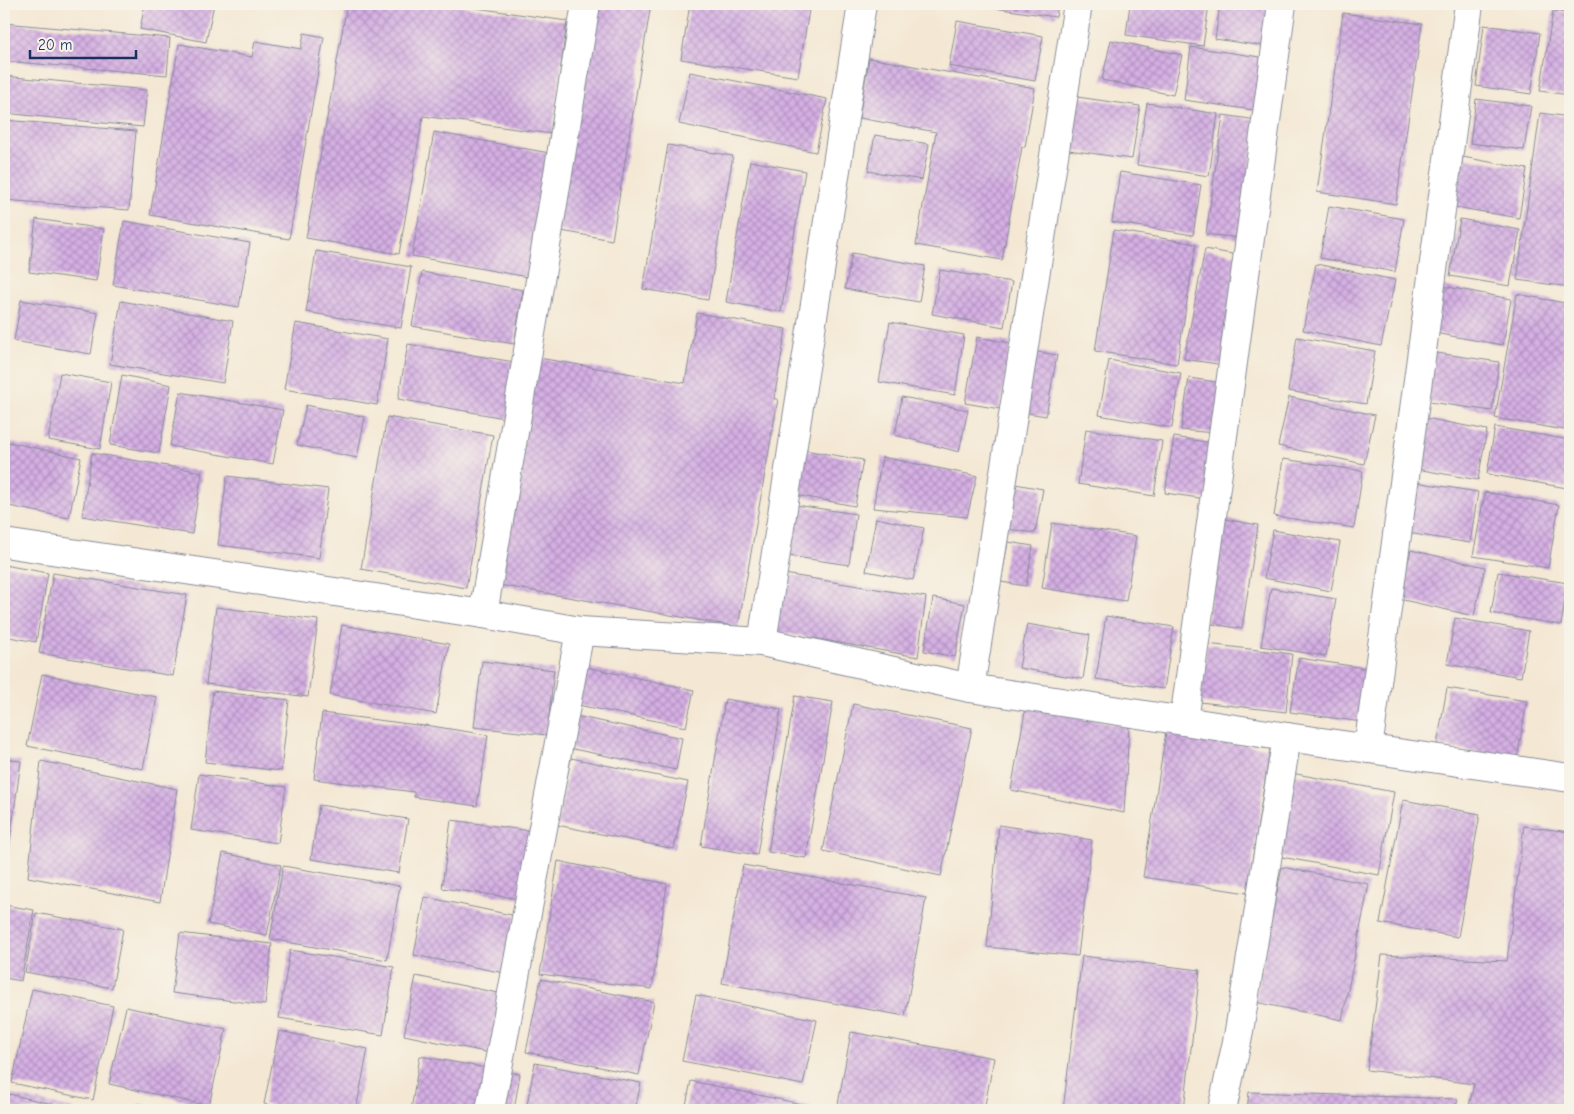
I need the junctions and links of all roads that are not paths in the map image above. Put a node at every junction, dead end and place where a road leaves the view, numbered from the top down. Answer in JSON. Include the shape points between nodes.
{"nodes":[{"id":1,"x":586,"y":4,"type":"edge"},
{"id":2,"x":862,"y":4,"type":"edge"},
{"id":3,"x":1078,"y":4,"type":"edge"},
{"id":4,"x":1282,"y":4,"type":"edge"},
{"id":5,"x":1469,"y":4,"type":"edge"},
{"id":6,"x":4,"y":543,"type":"edge"},
{"id":7,"x":483,"y":614,"type":"junction"},
{"id":8,"x":580,"y":631,"type":"junction"},
{"id":9,"x":762,"y":642,"type":"junction"},
{"id":10,"x":970,"y":688,"type":"junction"},
{"id":11,"x":1184,"y":721,"type":"junction"},
{"id":12,"x":1286,"y":737,"type":"junction"},
{"id":13,"x":1368,"y":749,"type":"junction"},
{"id":14,"x":1569,"y":771,"type":"edge"},
{"id":15,"x":490,"y":1110,"type":"edge"},
{"id":16,"x":1222,"y":1110,"type":"edge"}],
"edges":[{"from":1,"to":7,"type":"street"},
{"from":2,"to":9,"type":"street"},
{"from":3,"to":10,"type":"street"},
{"from":4,"to":11,"type":"street"},
{"from":5,"to":13,"type":"street"},
{"from":6,"to":7,"type":"street"},
{"from":7,"to":8,"type":"street"},
{"from":8,"to":9,"type":"street"},
{"from":8,"to":15,"type":"street"},
{"from":9,"to":10,"type":"street"},
{"from":10,"to":11,"type":"street"},
{"from":11,"to":12,"type":"street"},
{"from":12,"to":13,"type":"street"},
{"from":12,"to":16,"type":"street","via":[[1238,1037]]},
{"from":13,"to":14,"type":"street"}]}
